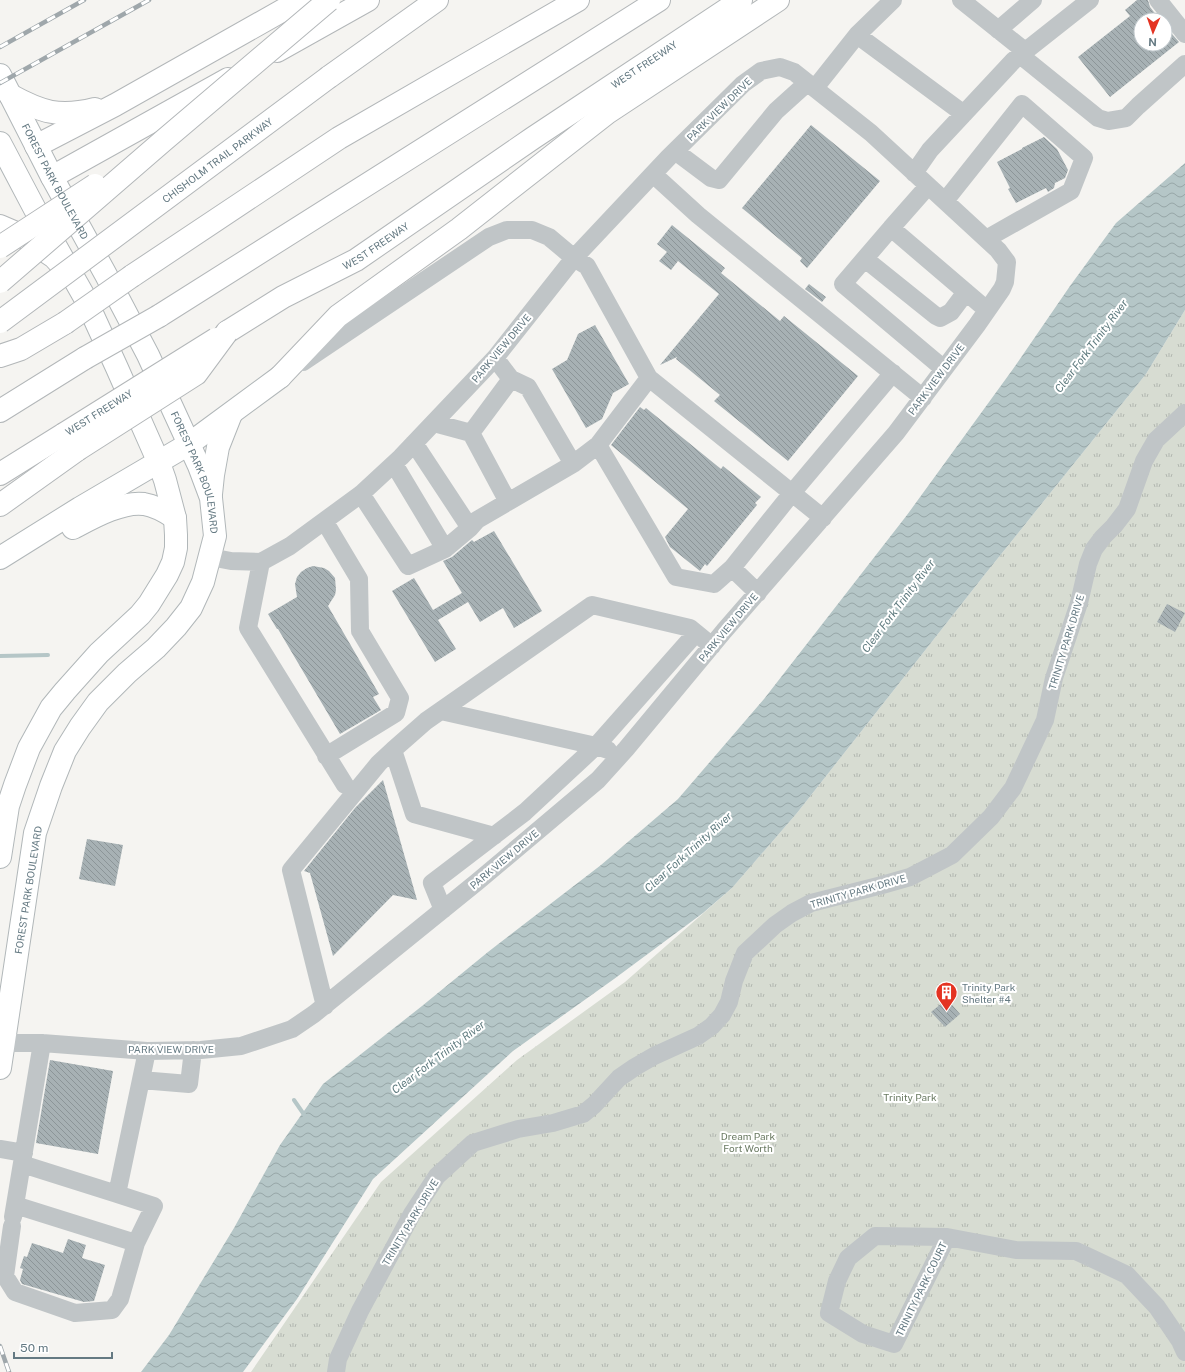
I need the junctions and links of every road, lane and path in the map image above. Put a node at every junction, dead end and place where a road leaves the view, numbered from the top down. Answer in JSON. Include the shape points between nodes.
{"nodes":[{"id":1,"x":301,"y":0,"type":"edge"},
{"id":2,"x":329,"y":0,"type":"edge"},
{"id":3,"x":368,"y":0,"type":"edge"},
{"id":4,"x":437,"y":0,"type":"edge"},
{"id":5,"x":578,"y":0,"type":"edge"},
{"id":6,"x":659,"y":0,"type":"edge"},
{"id":7,"x":741,"y":0,"type":"edge"},
{"id":8,"x":778,"y":0,"type":"edge"},
{"id":9,"x":893,"y":0,"type":"edge"},
{"id":10,"x":1033,"y":0,"type":"edge"},
{"id":11,"x":1090,"y":0,"type":"edge"},
{"id":12,"x":1158,"y":0,"type":"edge"},
{"id":13,"x":970,"y":3,"type":"edge"},
{"id":14,"x":998,"y":30,"type":"junction"},
{"id":15,"x":1185,"y":34,"type":"edge"},
{"id":16,"x":857,"y":35,"type":"junction"},
{"id":17,"x":1022,"y":53,"type":"junction"},
{"id":18,"x":1185,"y":64,"type":"edge"},
{"id":19,"x":0,"y":75,"type":"edge"},
{"id":20,"x":811,"y":85,"type":"junction"},
{"id":21,"x":10,"y":95,"type":"junction"},
{"id":22,"x":115,"y":105,"type":"junction"},
{"id":23,"x":964,"y":114,"type":"junction"},
{"id":24,"x":163,"y":141,"type":"junction"},
{"id":25,"x":36,"y":146,"type":"junction"},
{"id":26,"x":675,"y":151,"type":"junction"},
{"id":27,"x":3,"y":156,"type":"edge"},
{"id":28,"x":92,"y":156,"type":"junction"},
{"id":29,"x":914,"y":173,"type":"junction"},
{"id":30,"x":653,"y":174,"type":"junction"},
{"id":31,"x":52,"y":177,"type":"junction"},
{"id":32,"x":928,"y":186,"type":"junction"},
{"id":33,"x":25,"y":191,"type":"junction"},
{"id":34,"x":945,"y":201,"type":"junction"},
{"id":35,"x":77,"y":221,"type":"junction"},
{"id":36,"x":0,"y":226,"type":"edge"},
{"id":37,"x":891,"y":228,"type":"junction"},
{"id":38,"x":986,"y":239,"type":"junction"},
{"id":39,"x":0,"y":247,"type":"edge"},
{"id":40,"x":574,"y":258,"type":"junction"},
{"id":41,"x":865,"y":259,"type":"junction"},
{"id":42,"x":73,"y":278,"type":"junction"},
{"id":43,"x":0,"y":282,"type":"edge"},
{"id":44,"x":966,"y":292,"type":"junction"},
{"id":45,"x":987,"y":310,"type":"junction"},
{"id":46,"x":0,"y":322,"type":"edge"},
{"id":47,"x":0,"y":356,"type":"edge"},
{"id":48,"x":495,"y":358,"type":"junction"},
{"id":49,"x":944,"y":369,"type":"junction"},
{"id":50,"x":893,"y":374,"type":"junction"},
{"id":51,"x":280,"y":376,"type":"junction"},
{"id":52,"x":649,"y":378,"type":"junction"},
{"id":53,"x":511,"y":379,"type":"junction"},
{"id":54,"x":922,"y":398,"type":"junction"},
{"id":55,"x":9,"y":403,"type":"edge"},
{"id":56,"x":0,"y":411,"type":"edge"},
{"id":57,"x":1185,"y":413,"type":"edge"},
{"id":58,"x":231,"y":414,"type":"junction"},
{"id":59,"x":434,"y":423,"type":"junction"},
{"id":60,"x":471,"y":433,"type":"junction"},
{"id":61,"x":71,"y":442,"type":"junction"},
{"id":62,"x":414,"y":443,"type":"junction"},
{"id":63,"x":189,"y":444,"type":"junction"},
{"id":64,"x":598,"y":445,"type":"junction"},
{"id":65,"x":159,"y":463,"type":"junction"},
{"id":66,"x":394,"y":464,"type":"junction"},
{"id":67,"x":573,"y":464,"type":"junction"},
{"id":68,"x":0,"y":474,"type":"edge"},
{"id":69,"x":792,"y":493,"type":"junction"},
{"id":70,"x":361,"y":494,"type":"junction"},
{"id":71,"x":211,"y":498,"type":"junction"},
{"id":72,"x":508,"y":502,"type":"junction"},
{"id":73,"x":0,"y":505,"type":"edge"},
{"id":74,"x":175,"y":518,"type":"junction"},
{"id":75,"x":823,"y":518,"type":"junction"},
{"id":76,"x":325,"y":522,"type":"junction"},
{"id":77,"x":470,"y":528,"type":"junction"},
{"id":78,"x":445,"y":548,"type":"junction"},
{"id":79,"x":210,"y":557,"type":"junction"},
{"id":80,"x":0,"y":558,"type":"edge"},
{"id":81,"x":261,"y":562,"type":"junction"},
{"id":82,"x":0,"y":563,"type":"edge"},
{"id":83,"x":732,"y":568,"type":"junction"},
{"id":84,"x":758,"y":593,"type":"junction"},
{"id":85,"x":696,"y":633,"type":"junction"},
{"id":86,"x":712,"y":646,"type":"junction"},
{"id":87,"x":441,"y":711,"type":"junction"},
{"id":88,"x":596,"y":746,"type":"junction"},
{"id":89,"x":393,"y":750,"type":"junction"},
{"id":90,"x":622,"y":754,"type":"junction"},
{"id":91,"x":326,"y":756,"type":"junction"},
{"id":92,"x":345,"y":785,"type":"dead end"},
{"id":93,"x":3,"y":824,"type":"edge"},
{"id":94,"x":35,"y":833,"type":"junction"},
{"id":95,"x":494,"y":836,"type":"junction"},
{"id":96,"x":0,"y":857,"type":"edge"},
{"id":97,"x":443,"y":910,"type":"junction"},
{"id":98,"x":324,"y":1006,"type":"junction"},
{"id":99,"x":2,"y":1043,"type":"edge"},
{"id":100,"x":42,"y":1043,"type":"junction"},
{"id":101,"x":193,"y":1050,"type":"junction"},
{"id":102,"x":146,"y":1051,"type":"junction"},
{"id":103,"x":0,"y":1068,"type":"edge"},
{"id":104,"x":140,"y":1080,"type":"junction"},
{"id":105,"x":0,"y":1149,"type":"edge"},
{"id":106,"x":23,"y":1158,"type":"junction"},
{"id":107,"x":117,"y":1194,"type":"junction"},
{"id":108,"x":15,"y":1205,"type":"junction"},
{"id":109,"x":6,"y":1225,"type":"edge"},
{"id":110,"x":947,"y":1237,"type":"junction"},
{"id":111,"x":136,"y":1243,"type":"junction"},
{"id":112,"x":1185,"y":1352,"type":"edge"},
{"id":113,"x":336,"y":1372,"type":"edge"}],
"edges":[{"from":1,"to":22,"type":"main road"},
{"from":2,"to":24,"type":"main road","bridge":true},
{"from":3,"to":28,"type":"main road"},
{"from":4,"to":46,"type":"main road","name":"CHISHOLM TRAIL PARKWAY","bridge":true,"via":[[329,77]]},
{"from":5,"to":47,"type":"main road","bridge":true,"via":[[339,138],[65,323],[21,349]]},
{"from":6,"to":55,"type":"main road","bridge":true,"via":[[158,316]]},
{"from":7,"to":61,"type":"main road","name":"WEST FREEWAY","bridge":true,"via":[[533,138],[356,260],[283,297],[227,332]]},
{"from":8,"to":51,"type":"main road","via":[[607,114],[459,228],[338,316]]},
{"from":9,"to":16,"type":"street"},
{"from":10,"to":14,"type":"street"},
{"from":11,"to":17,"type":"street"},
{"from":12,"to":15,"type":"street"},
{"from":13,"to":14,"type":"street"},
{"from":14,"to":17,"type":"street"},
{"from":16,"to":20,"type":"street"},
{"from":16,"to":23,"type":"street"},
{"from":17,"to":18,"type":"street","via":[[1098,118],[1108,121],[1126,118]]},
{"from":17,"to":23,"type":"street"},
{"from":19,"to":21,"type":"main road","name":"FOREST PARK BOULEVARD"},
{"from":20,"to":26,"type":"street","name":"PARK VIEW DRIVE","via":[[794,72],[780,67],[761,71],[743,84]]},
{"from":20,"to":26,"type":"street","via":[[776,111],[719,180],[711,178]]},
{"from":20,"to":29,"type":"street","name":"PARK VIEW DRIVE","via":[[871,133]]},
{"from":21,"to":22,"type":"main road","via":[[31,107],[57,114],[84,112]]},
{"from":21,"to":25,"type":"main road","name":"FOREST PARK BOULEVARD"},
{"from":22,"to":25,"type":"main road"},
{"from":23,"to":29,"type":"street","via":[[930,150]]},
{"from":24,"to":39,"type":"main road","bridge":true},
{"from":24,"to":43,"type":"main road","bridge":true},
{"from":25,"to":27,"type":"main road"},
{"from":25,"to":31,"type":"main road","name":"FOREST PARK BOULEVARD"},
{"from":26,"to":30,"type":"street","name":"PARK VIEW DRIVE"},
{"from":27,"to":33,"type":"main road"},
{"from":28,"to":31,"type":"main road"},
{"from":28,"to":35,"type":"main road","via":[[78,186],[75,201]]},
{"from":29,"to":32,"type":"street","name":"PARK VIEW DRIVE"},
{"from":30,"to":40,"type":"street","name":"PARK VIEW DRIVE"},
{"from":30,"to":50,"type":"street","via":[[698,216]]},
{"from":31,"to":33,"type":"main road"},
{"from":31,"to":35,"type":"main road","name":"FOREST PARK BOULEVARD"},
{"from":32,"to":34,"type":"street","name":"PARK VIEW DRIVE"},
{"from":32,"to":37,"type":"street"},
{"from":33,"to":42,"type":"main road"},
{"from":34,"to":38,"type":"street","name":"PARK VIEW DRIVE"},
{"from":34,"to":38,"type":"street","via":[[1022,104],[1084,158],[1071,191]]},
{"from":35,"to":63,"type":"main road","name":"FOREST PARK BOULEVARD","via":[[148,355]]},
{"from":36,"to":42,"type":"main road","via":[[54,257]]},
{"from":37,"to":41,"type":"street"},
{"from":37,"to":44,"type":"street"},
{"from":38,"to":45,"type":"street","name":"PARK VIEW DRIVE","via":[[1007,262],[1005,282]]},
{"from":40,"to":48,"type":"street","name":"PARK VIEW DRIVE"},
{"from":40,"to":51,"type":"street","via":[[549,237],[532,230],[507,230],[489,237]]},
{"from":40,"to":52,"type":"street","via":[[586,266]]},
{"from":41,"to":44,"type":"street","via":[[940,318],[951,312]]},
{"from":41,"to":49,"type":"street","via":[[843,284]]},
{"from":42,"to":65,"type":"main road"},
{"from":44,"to":45,"type":"street"},
{"from":45,"to":49,"type":"street","name":"PARK VIEW DRIVE"},
{"from":48,"to":53,"type":"street"},
{"from":48,"to":59,"type":"street","name":"PARK VIEW DRIVE"},
{"from":49,"to":54,"type":"street","name":"PARK VIEW DRIVE"},
{"from":50,"to":54,"type":"street"},
{"from":50,"to":69,"type":"street"},
{"from":51,"to":58,"type":"main road"},
{"from":52,"to":64,"type":"street"},
{"from":52,"to":69,"type":"street"},
{"from":53,"to":60,"type":"street"},
{"from":53,"to":67,"type":"street","via":[[528,387]]},
{"from":54,"to":75,"type":"street","name":"PARK VIEW DRIVE","via":[[896,433]]},
{"from":55,"to":56,"type":"main road"},
{"from":57,"to":113,"type":"street","name":"TRINITY PARK DRIVE","via":[[1156,440],[1144,461],[1127,509],[1094,549],[1054,678],[1045,720],[1012,788],[991,817],[952,855],[910,877],[811,903],[775,925],[745,953],[729,1002],[712,1026],[698,1036],[635,1067],[619,1078],[583,1114],[553,1124],[518,1129],[473,1143],[437,1176],[412,1214],[360,1311],[338,1359]]},
{"from":58,"to":63,"type":"main road"},
{"from":58,"to":71,"type":"main road","via":[[218,447]]},
{"from":59,"to":60,"type":"street"},
{"from":59,"to":62,"type":"street","name":"PARK VIEW DRIVE"},
{"from":60,"to":72,"type":"street"},
{"from":61,"to":68,"type":"main road","name":"WEST FREEWAY"},
{"from":61,"to":73,"type":"main road"},
{"from":62,"to":66,"type":"street","name":"PARK VIEW DRIVE"},
{"from":62,"to":77,"type":"street"},
{"from":63,"to":65,"type":"main road"},
{"from":63,"to":71,"type":"main road","name":"FOREST PARK BOULEVARD"},
{"from":64,"to":67,"type":"street"},
{"from":64,"to":83,"type":"street","via":[[676,577],[714,584]]},
{"from":65,"to":74,"type":"main road"},
{"from":65,"to":80,"type":"main road"},
{"from":66,"to":70,"type":"street","name":"PARK VIEW DRIVE"},
{"from":66,"to":78,"type":"street"},
{"from":67,"to":72,"type":"street"},
{"from":69,"to":75,"type":"street"},
{"from":69,"to":83,"type":"street"},
{"from":70,"to":76,"type":"street","name":"PARK VIEW DRIVE"},
{"from":70,"to":78,"type":"street","via":[[408,566]]},
{"from":71,"to":79,"type":"main road","name":"FOREST PARK BOULEVARD","via":[[215,536]]},
{"from":72,"to":77,"type":"street","via":[[477,520]]},
{"from":74,"to":82,"type":"main road","via":[[164,510],[144,504],[117,508]]},
{"from":74,"to":93,"type":"main road","via":[[176,548],[167,576],[140,615],[99,653],[51,708],[21,768]]},
{"from":75,"to":84,"type":"street","name":"PARK VIEW DRIVE"},
{"from":76,"to":81,"type":"street","name":"PARK VIEW DRIVE"},
{"from":76,"to":91,"type":"street","via":[[359,579],[360,631],[400,698],[396,713]]},
{"from":77,"to":78,"type":"street"},
{"from":79,"to":81,"type":"street","via":[[230,561]]},
{"from":79,"to":94,"type":"main road","name":"FOREST PARK BOULEVARD","via":[[203,582],[191,608],[156,648],[98,702],[80,727],[65,751]]},
{"from":81,"to":91,"type":"street","via":[[248,628]]},
{"from":83,"to":84,"type":"street"},
{"from":84,"to":86,"type":"street","name":"PARK VIEW DRIVE"},
{"from":85,"to":86,"type":"street"},
{"from":85,"to":87,"type":"street","via":[[690,628],[592,605]]},
{"from":85,"to":88,"type":"street"},
{"from":86,"to":90,"type":"street","name":"PARK VIEW DRIVE"},
{"from":87,"to":88,"type":"street"},
{"from":87,"to":89,"type":"street"},
{"from":88,"to":90,"type":"street"},
{"from":88,"to":95,"type":"street","via":[[525,812]]},
{"from":89,"to":95,"type":"street","via":[[414,814]]},
{"from":89,"to":98,"type":"street","via":[[379,763],[292,870]]},
{"from":90,"to":97,"type":"street","name":"PARK VIEW DRIVE","via":[[598,780]]},
{"from":91,"to":92,"type":"street"},
{"from":93,"to":94,"type":"main road"},
{"from":93,"to":96,"type":"main road"},
{"from":94,"to":99,"type":"main road","name":"FOREST PARK BOULEVARD"},
{"from":95,"to":97,"type":"street","via":[[432,883]]},
{"from":97,"to":98,"type":"street","name":"PARK VIEW DRIVE"},
{"from":98,"to":101,"type":"street","name":"PARK VIEW DRIVE","via":[[292,1029],[241,1046]]},
{"from":99,"to":100,"type":"street","name":"PARK VIEW DRIVE"},
{"from":99,"to":103,"type":"main road","name":"FOREST PARK BOULEVARD"},
{"from":100,"to":102,"type":"street","name":"PARK VIEW DRIVE"},
{"from":100,"to":106,"type":"street"},
{"from":101,"to":102,"type":"street","name":"PARK VIEW DRIVE"},
{"from":101,"to":104,"type":"street","via":[[189,1084]]},
{"from":102,"to":104,"type":"street"},
{"from":104,"to":107,"type":"street"},
{"from":105,"to":106,"type":"street"},
{"from":106,"to":107,"type":"street"},
{"from":106,"to":108,"type":"street"},
{"from":107,"to":111,"type":"street","via":[[154,1206]]},
{"from":108,"to":109,"type":"street"},
{"from":108,"to":111,"type":"street"},
{"from":109,"to":111,"type":"street","via":[[5,1276],[15,1292],[75,1313],[112,1310],[120,1299]]},
{"from":110,"to":110,"type":"street","name":"TRINITY PARK COURT","via":[[875,1236],[848,1258],[837,1281],[829,1313],[863,1334],[894,1344]]},
{"from":110,"to":112,"type":"street","name":"TRINITY PARK COURT","via":[[1016,1250],[1076,1252],[1127,1275],[1157,1307]]}]}
